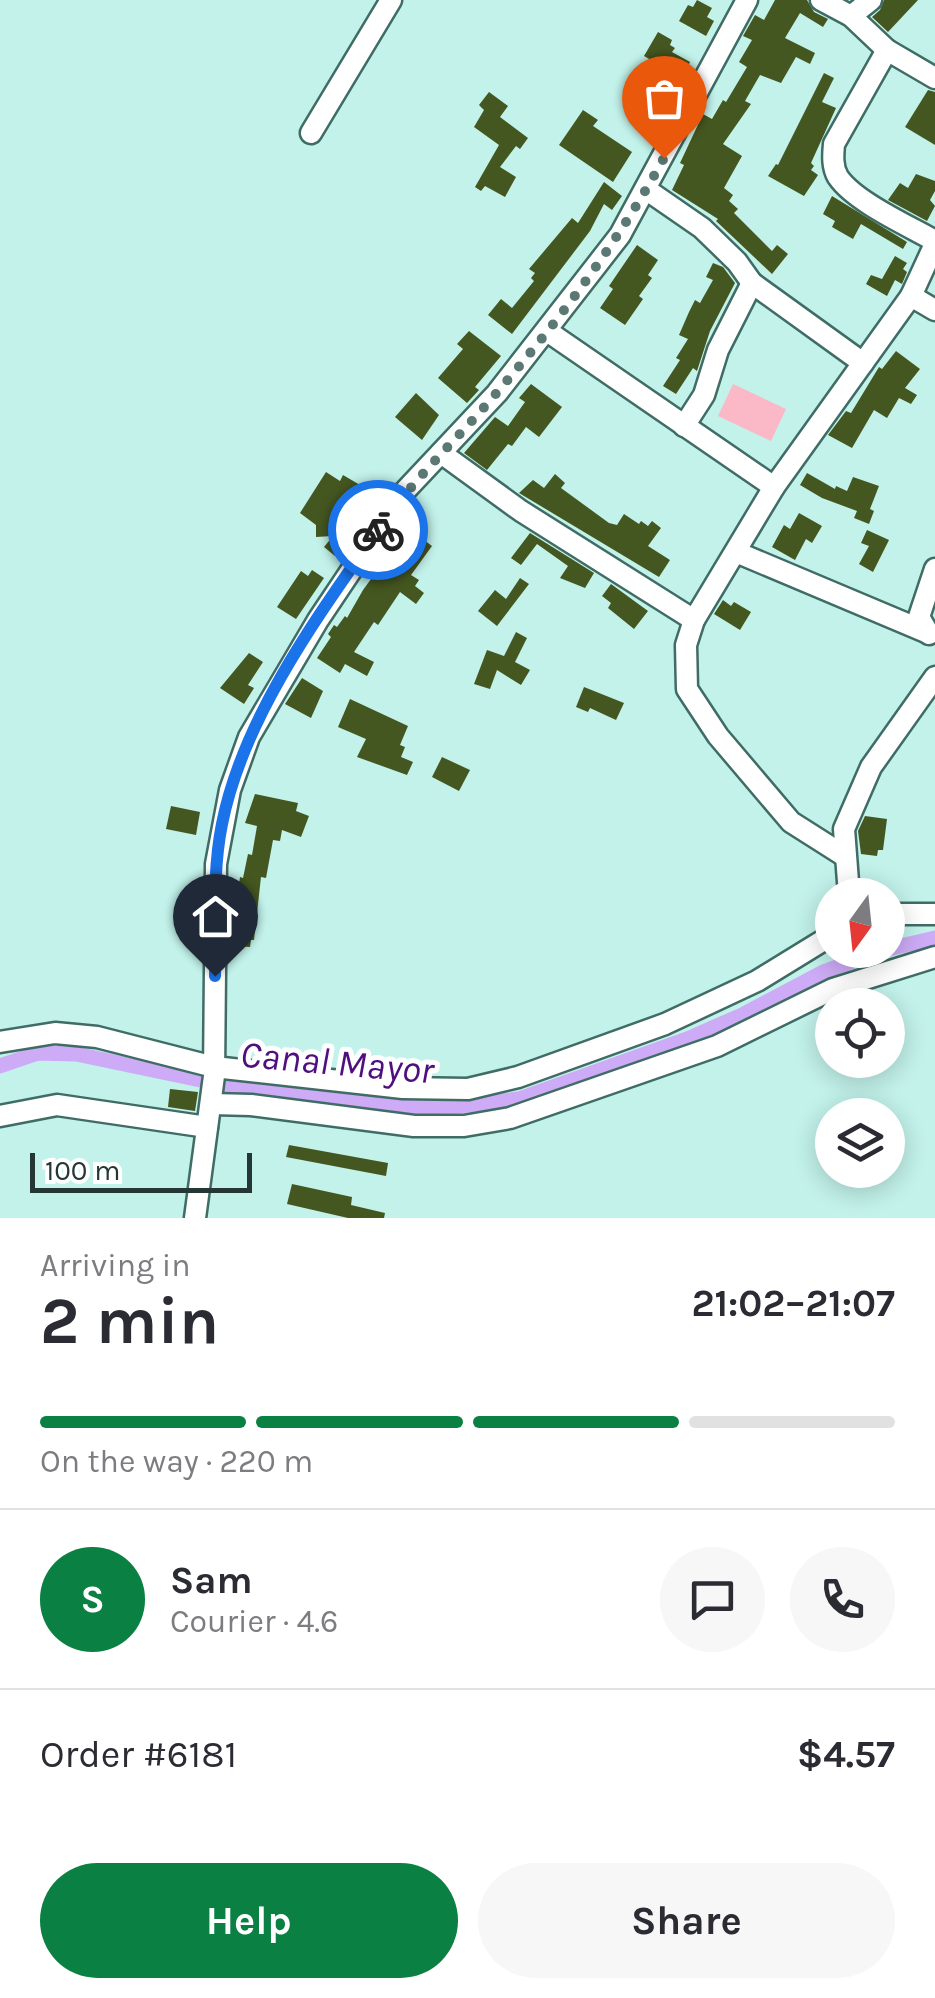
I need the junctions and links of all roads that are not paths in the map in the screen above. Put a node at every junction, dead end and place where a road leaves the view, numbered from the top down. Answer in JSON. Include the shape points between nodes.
{"nodes":[{"id":1,"x":391,"y":0,"type":"edge"},
{"id":2,"x":747,"y":0,"type":"edge"},
{"id":3,"x":822,"y":0,"type":"edge"},
{"id":4,"x":870,"y":0,"type":"edge"},
{"id":5,"x":851,"y":16,"type":"junction"},
{"id":6,"x":887,"y":50,"type":"junction"},
{"id":7,"x":935,"y":78,"type":"edge"},
{"id":8,"x":311,"y":133,"type":"dead end"},
{"id":9,"x":646,"y":190,"type":"junction"},
{"id":10,"x":935,"y":242,"type":"edge"},
{"id":11,"x":752,"y":282,"type":"junction"},
{"id":12,"x":911,"y":296,"type":"junction"},
{"id":13,"x":935,"y":310,"type":"edge"},
{"id":14,"x":548,"y":330,"type":"junction"},
{"id":15,"x":863,"y":362,"type":"junction"},
{"id":16,"x":684,"y":426,"type":"junction"},
{"id":17,"x":441,"y":453,"type":"junction"},
{"id":18,"x":774,"y":488,"type":"junction"},
{"id":19,"x":736,"y":552,"type":"junction"},
{"id":20,"x":935,"y":568,"type":"edge"},
{"id":21,"x":694,"y":620,"type":"junction"},
{"id":22,"x":930,"y":635,"type":"edge"},
{"id":23,"x":935,"y":677,"type":"edge"},
{"id":24,"x":843,"y":856,"type":"junction"},
{"id":25,"x":846,"y":878,"type":"edge"},
{"id":26,"x":905,"y":914,"type":"edge"},
{"id":27,"x":935,"y":914,"type":"edge"},
{"id":28,"x":815,"y":945,"type":"edge"},
{"id":29,"x":935,"y":957,"type":"edge"},
{"id":30,"x":0,"y":1042,"type":"edge"},
{"id":31,"x":213,"y":1085,"type":"junction"},
{"id":32,"x":0,"y":1116,"type":"edge"},
{"id":33,"x":207,"y":1126,"type":"junction"},
{"id":34,"x":195,"y":1218,"type":"edge"}],
"edges":[{"from":1,"to":8,"type":"street"},
{"from":2,"to":9,"type":"street"},
{"from":3,"to":5,"type":"street"},
{"from":4,"to":5,"type":"street"},
{"from":5,"to":6,"type":"street"},
{"from":6,"to":7,"type":"street"},
{"from":6,"to":10,"type":"street","via":[[834,144],[833,161],[838,177],[856,194]]},
{"from":9,"to":11,"type":"street","via":[[702,228]]},
{"from":9,"to":14,"type":"street"},
{"from":10,"to":12,"type":"street"},
{"from":11,"to":15,"type":"street"},
{"from":11,"to":16,"type":"street","via":[[704,396]]},
{"from":12,"to":13,"type":"street"},
{"from":12,"to":15,"type":"street"},
{"from":14,"to":16,"type":"street"},
{"from":14,"to":17,"type":"street"},
{"from":15,"to":18,"type":"street"},
{"from":16,"to":18,"type":"street"},
{"from":17,"to":21,"type":"street"},
{"from":17,"to":31,"type":"street","via":[[357,560],[249,737],[230,790],[216,864]]},
{"from":18,"to":19,"type":"street"},
{"from":19,"to":21,"type":"street"},
{"from":19,"to":22,"type":"street"},
{"from":20,"to":22,"type":"street","via":[[919,617]]},
{"from":21,"to":24,"type":"street","via":[[686,644],[687,689],[768,799]]},
{"from":23,"to":24,"type":"street","via":[[871,768],[844,828]]},
{"from":24,"to":25,"type":"street"},
{"from":26,"to":27,"type":"street"},
{"from":28,"to":31,"type":"street","via":[[665,1024],[468,1089]]},
{"from":29,"to":31,"type":"street","via":[[832,989],[717,1046],[510,1118],[414,1126],[251,1105]]},
{"from":30,"to":31,"type":"street","via":[[56,1033],[98,1037]]},
{"from":31,"to":33,"type":"street"},
{"from":32,"to":33,"type":"street","via":[[58,1105]]},
{"from":33,"to":34,"type":"street"}]}
